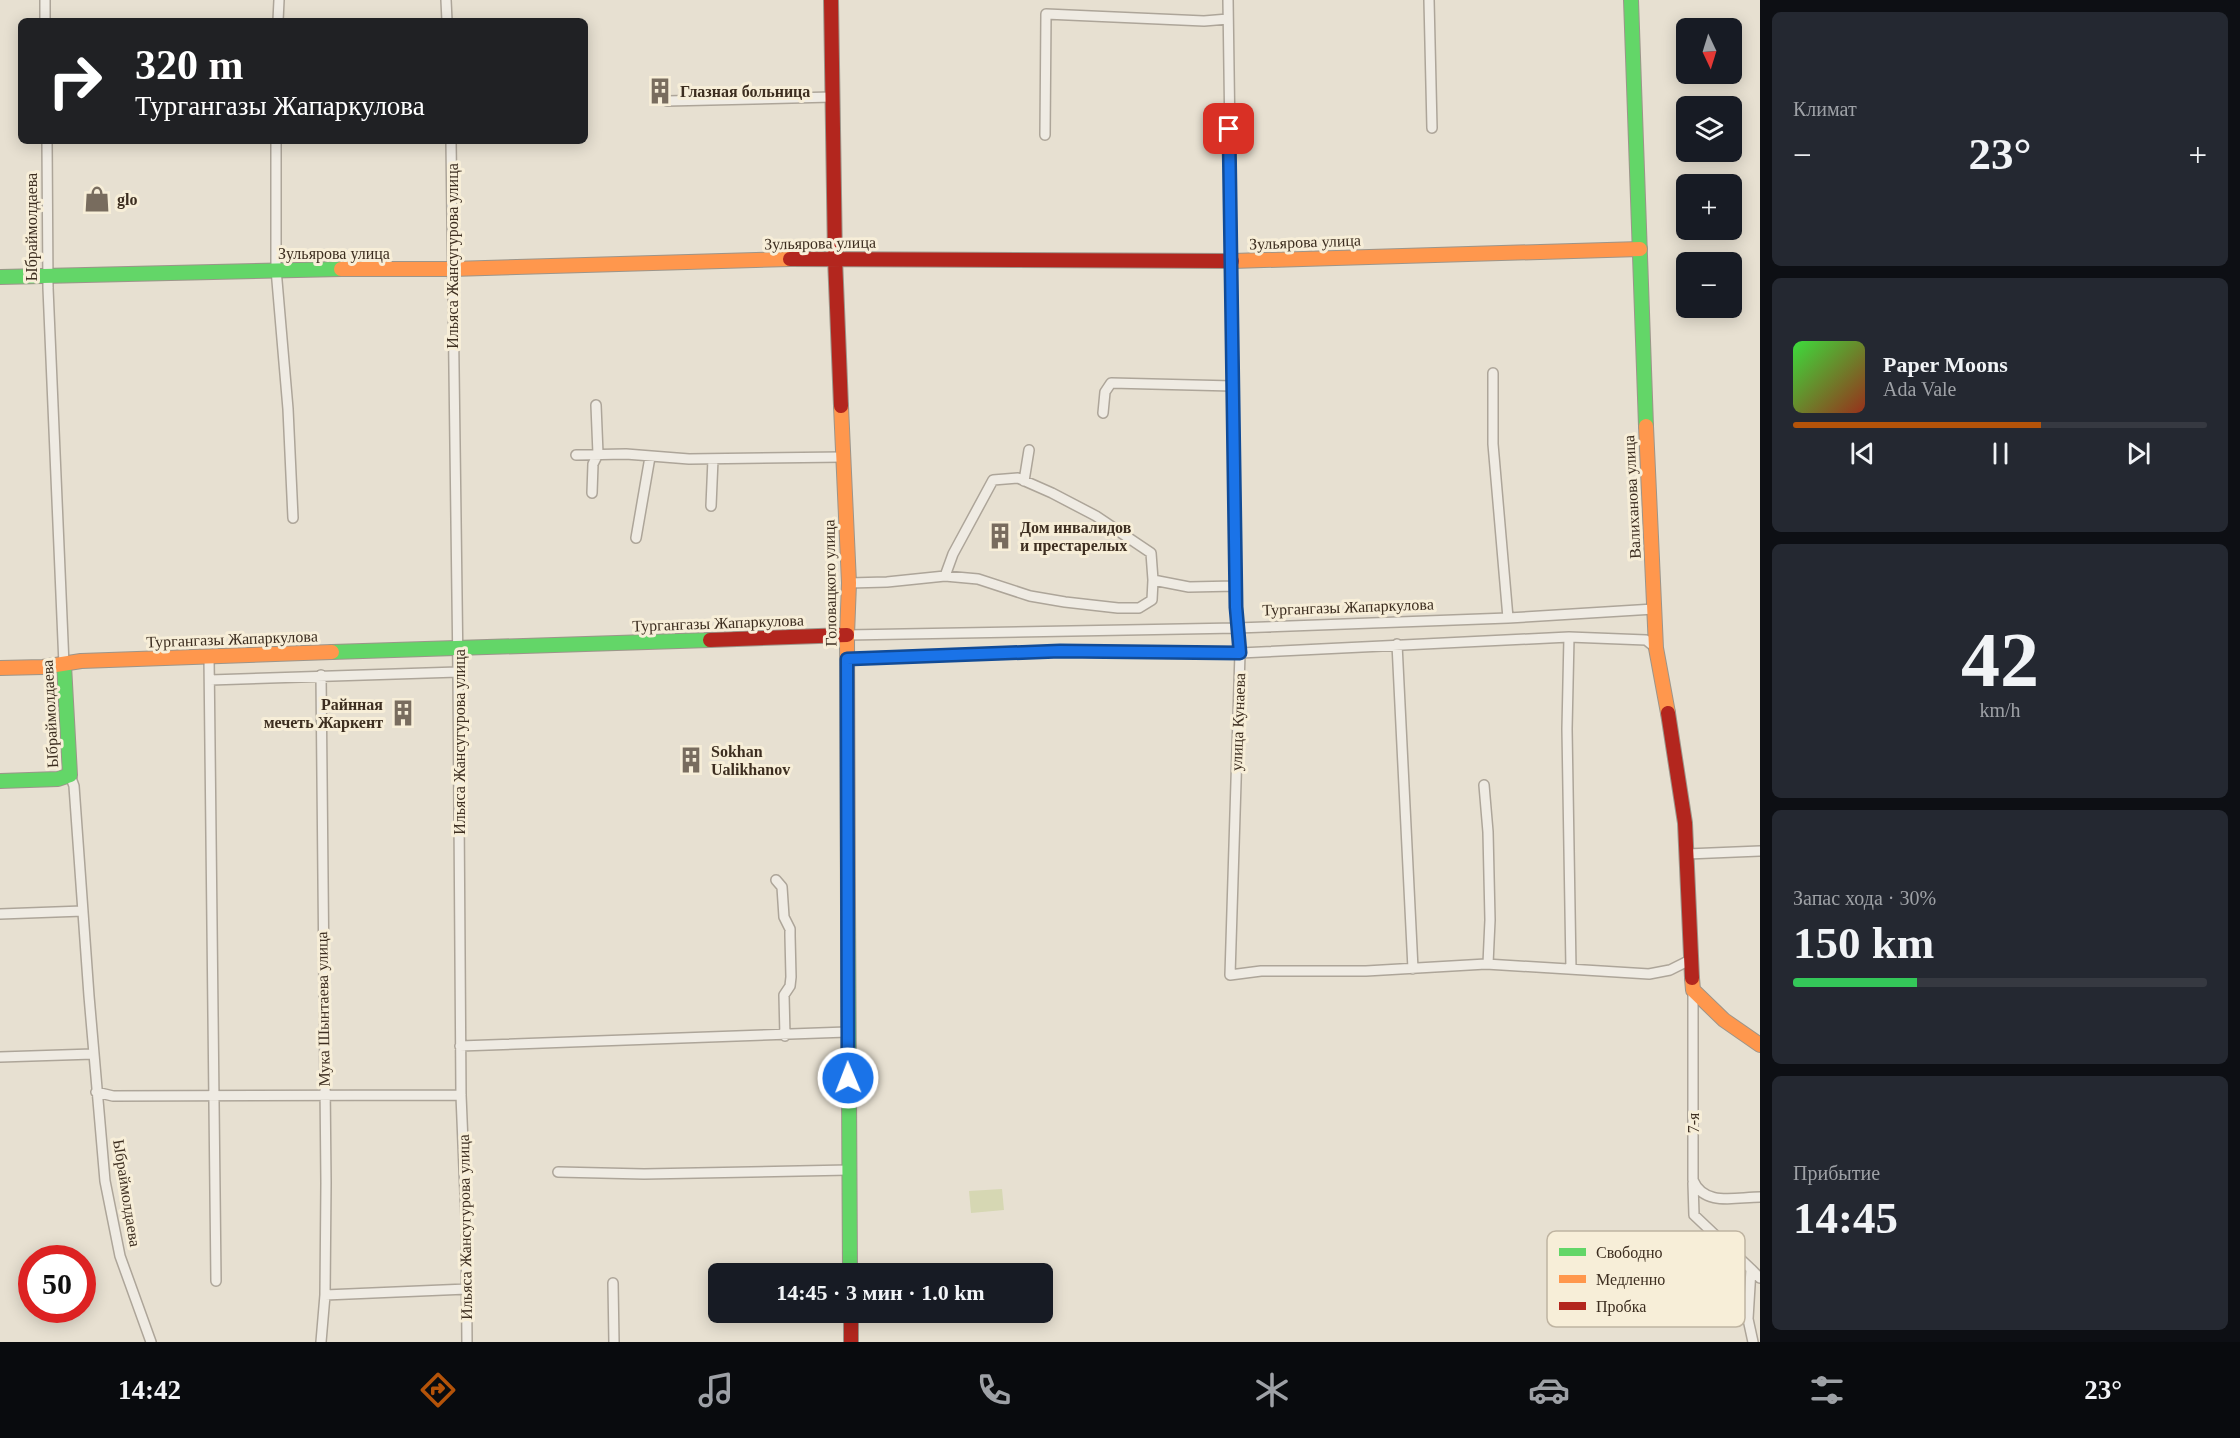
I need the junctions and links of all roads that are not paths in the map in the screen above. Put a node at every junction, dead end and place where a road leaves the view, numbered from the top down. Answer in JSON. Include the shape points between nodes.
{"nodes":[{"id":1,"x":45,"y":0,"type":"edge"},
{"id":2,"x":279,"y":0,"type":"edge"},
{"id":3,"x":446,"y":0,"type":"edge"},
{"id":4,"x":831,"y":0,"type":"edge"},
{"id":5,"x":1228,"y":0,"type":"edge"},
{"id":6,"x":1428,"y":0,"type":"edge"},
{"id":7,"x":1631,"y":0,"type":"edge"},
{"id":8,"x":45,"y":18,"type":"edge"},
{"id":9,"x":278,"y":18,"type":"edge"},
{"id":10,"x":447,"y":18,"type":"edge"},
{"id":11,"x":1228,"y":19,"type":"junction"},
{"id":12,"x":832,"y":97,"type":"junction"},
{"id":13,"x":668,"y":101,"type":"dead end"},
{"id":14,"x":1432,"y":128,"type":"dead end"},
{"id":15,"x":1045,"y":135,"type":"dead end"},
{"id":16,"x":47,"y":144,"type":"edge"},
{"id":17,"x":276,"y":144,"type":"edge"},
{"id":18,"x":451,"y":144,"type":"edge"},
{"id":19,"x":1640,"y":249,"type":"junction"},
{"id":20,"x":835,"y":258,"type":"junction"},
{"id":21,"x":1230,"y":261,"type":"junction"},
{"id":22,"x":276,"y":269,"type":"junction"},
{"id":23,"x":452,"y":269,"type":"junction"},
{"id":24,"x":0,"y":277,"type":"edge"},
{"id":25,"x":49,"y":277,"type":"junction"},
{"id":26,"x":1493,"y":373,"type":"dead end"},
{"id":27,"x":1233,"y":386,"type":"junction"},
{"id":28,"x":596,"y":405,"type":"dead end"},
{"id":29,"x":1103,"y":413,"type":"dead end"},
{"id":30,"x":1029,"y":450,"type":"dead end"},
{"id":31,"x":598,"y":454,"type":"junction"},
{"id":32,"x":576,"y":455,"type":"dead end"},
{"id":33,"x":650,"y":456,"type":"junction"},
{"id":34,"x":843,"y":457,"type":"junction"},
{"id":35,"x":713,"y":459,"type":"junction"},
{"id":36,"x":1024,"y":481,"type":"junction"},
{"id":37,"x":592,"y":493,"type":"dead end"},
{"id":38,"x":711,"y":506,"type":"dead end"},
{"id":39,"x":293,"y":518,"type":"dead end"},
{"id":40,"x":636,"y":538,"type":"dead end"},
{"id":41,"x":945,"y":576,"type":"junction"},
{"id":42,"x":1153,"y":580,"type":"junction"},
{"id":43,"x":849,"y":583,"type":"junction"},
{"id":44,"x":1236,"y":586,"type":"junction"},
{"id":45,"x":1654,"y":609,"type":"junction"},
{"id":46,"x":1508,"y":618,"type":"junction"},
{"id":47,"x":1237,"y":628,"type":"junction"},
{"id":48,"x":847,"y":635,"type":"junction"},
{"id":49,"x":1569,"y":637,"type":"junction"},
{"id":50,"x":1397,"y":644,"type":"junction"},
{"id":51,"x":1656,"y":648,"type":"junction"},
{"id":52,"x":458,"y":650,"type":"junction"},
{"id":53,"x":1240,"y":653,"type":"junction"},
{"id":54,"x":209,"y":657,"type":"junction"},
{"id":55,"x":847,"y":659,"type":"junction"},
{"id":56,"x":64,"y":665,"type":"junction"},
{"id":57,"x":0,"y":668,"type":"edge"},
{"id":58,"x":458,"y":672,"type":"junction"},
{"id":59,"x":321,"y":675,"type":"junction"},
{"id":60,"x":210,"y":680,"type":"junction"},
{"id":61,"x":70,"y":776,"type":"junction"},
{"id":62,"x":0,"y":781,"type":"edge"},
{"id":63,"x":1484,"y":785,"type":"dead end"},
{"id":64,"x":1760,"y":851,"type":"edge"},
{"id":65,"x":1687,"y":854,"type":"junction"},
{"id":66,"x":776,"y":880,"type":"dead end"},
{"id":67,"x":82,"y":911,"type":"junction"},
{"id":68,"x":0,"y":914,"type":"edge"},
{"id":69,"x":1690,"y":960,"type":"junction"},
{"id":70,"x":1488,"y":964,"type":"junction"},
{"id":71,"x":1413,"y":969,"type":"junction"},
{"id":72,"x":1571,"y":969,"type":"junction"},
{"id":73,"x":1693,"y":990,"type":"junction"},
{"id":74,"x":847,"y":1032,"type":"junction"},
{"id":75,"x":784,"y":1036,"type":"junction"},
{"id":76,"x":1760,"y":1045,"type":"edge"},
{"id":77,"x":460,"y":1046,"type":"junction"},
{"id":78,"x":93,"y":1054,"type":"junction"},
{"id":79,"x":0,"y":1057,"type":"edge"},
{"id":80,"x":96,"y":1092,"type":"junction"},
{"id":81,"x":324,"y":1095,"type":"junction"},
{"id":82,"x":461,"y":1095,"type":"junction"},
{"id":83,"x":215,"y":1096,"type":"junction"},
{"id":84,"x":849,"y":1170,"type":"junction"},
{"id":85,"x":558,"y":1172,"type":"dead end"},
{"id":86,"x":1693,"y":1180,"type":"junction"},
{"id":87,"x":1760,"y":1197,"type":"edge"},
{"id":88,"x":1711,"y":1231,"type":"edge"},
{"id":89,"x":850,"y":1263,"type":"edge"},
{"id":90,"x":1745,"y":1263,"type":"edge"},
{"id":91,"x":1751,"y":1269,"type":"junction"},
{"id":92,"x":1760,"y":1278,"type":"edge"},
{"id":93,"x":216,"y":1281,"type":"dead end"},
{"id":94,"x":613,"y":1283,"type":"dead end"},
{"id":95,"x":467,"y":1289,"type":"junction"},
{"id":96,"x":325,"y":1295,"type":"junction"},
{"id":97,"x":851,"y":1323,"type":"edge"},
{"id":98,"x":152,"y":1342,"type":"edge"},
{"id":99,"x":321,"y":1342,"type":"edge"},
{"id":100,"x":467,"y":1342,"type":"edge"},
{"id":101,"x":614,"y":1342,"type":"edge"},
{"id":102,"x":851,"y":1342,"type":"edge"},
{"id":103,"x":1753,"y":1342,"type":"edge"}],
"edges":[{"from":1,"to":8,"type":"street"},
{"from":2,"to":9,"type":"street"},
{"from":3,"to":10,"type":"street"},
{"from":4,"to":12,"type":"street","name":"Головацкого улица"},
{"from":5,"to":11,"type":"street","name":"улица Кунаева"},
{"from":6,"to":14,"type":"street"},
{"from":7,"to":19,"type":"street","name":"Валиханова улица"},
{"from":11,"to":15,"type":"street","via":[[1046,14]]},
{"from":11,"to":21,"type":"street","name":"улица Кунаева"},
{"from":12,"to":13,"type":"street"},
{"from":12,"to":20,"type":"street","name":"Головацкого улица"},
{"from":16,"to":25,"type":"street","name":"Ыбраймолдаева"},
{"from":17,"to":22,"type":"street"},
{"from":18,"to":23,"type":"street","name":"Ильяса Жансугурова улица"},
{"from":19,"to":21,"type":"street","name":"Зульярова улица"},
{"from":19,"to":45,"type":"street","name":"Валиханова улица"},
{"from":20,"to":21,"type":"street","name":"Зульярова улица"},
{"from":20,"to":23,"type":"street","name":"Зульярова улица"},
{"from":20,"to":34,"type":"street","name":"Головацкого улица"},
{"from":21,"to":27,"type":"street","name":"улица Кунаева"},
{"from":22,"to":23,"type":"street","name":"Зульярова улица"},
{"from":22,"to":25,"type":"street","name":"Зульярова улица"},
{"from":22,"to":39,"type":"street"},
{"from":23,"to":52,"type":"street","name":"Ильяса Жансугурова улица"},
{"from":24,"to":25,"type":"street","name":"Зульярова улица"},
{"from":25,"to":56,"type":"street","name":"Ыбраймолдаева"},
{"from":26,"to":46,"type":"street","via":[[1493,444]]},
{"from":27,"to":29,"type":"street","via":[[1111,383],[1105,392]]},
{"from":27,"to":44,"type":"street","name":"улица Кунаева"},
{"from":28,"to":31,"type":"street"},
{"from":30,"to":36,"type":"street"},
{"from":31,"to":32,"type":"street"},
{"from":31,"to":33,"type":"street"},
{"from":31,"to":37,"type":"street","via":[[593,464]]},
{"from":33,"to":35,"type":"street"},
{"from":33,"to":40,"type":"street"},
{"from":34,"to":35,"type":"street"},
{"from":34,"to":43,"type":"street","name":"Головацкого улица"},
{"from":35,"to":38,"type":"street"},
{"from":36,"to":41,"type":"street","via":[[993,480]]},
{"from":36,"to":42,"type":"street","via":[[1096,516],[1151,554]]},
{"from":41,"to":42,"type":"street","via":[[978,579],[1030,596],[1118,608],[1139,608],[1152,600]]},
{"from":41,"to":43,"type":"street"},
{"from":42,"to":44,"type":"street","via":[[1189,587]]},
{"from":43,"to":48,"type":"street","name":"Головацкого улица"},
{"from":44,"to":47,"type":"street","name":"улица Кунаева"},
{"from":45,"to":46,"type":"street","name":"Тургангазы Жапаркулова"},
{"from":45,"to":51,"type":"street","name":"Валиханова улица"},
{"from":46,"to":47,"type":"street","name":"Тургангазы Жапаркулова"},
{"from":47,"to":48,"type":"street","name":"Тургангазы Жапаркулова"},
{"from":47,"to":53,"type":"street","name":"улица Кунаева"},
{"from":48,"to":52,"type":"street","name":"Тургангазы Жапаркулова"},
{"from":48,"to":55,"type":"street","name":"Головацкого улица"},
{"from":49,"to":50,"type":"street"},
{"from":49,"to":51,"type":"street","via":[[1646,640]]},
{"from":49,"to":72,"type":"street"},
{"from":50,"to":53,"type":"street"},
{"from":50,"to":71,"type":"street"},
{"from":51,"to":65,"type":"street","name":"Валиханова улица","via":[[1676,758]]},
{"from":52,"to":54,"type":"street","name":"Тургангазы Жапаркулова"},
{"from":52,"to":58,"type":"street","name":"Ильяса Жансугурова улица"},
{"from":53,"to":55,"type":"street","via":[[1060,651]]},
{"from":53,"to":71,"type":"street","name":"улица Кунаева","via":[[1230,975]]},
{"from":54,"to":56,"type":"street","name":"Тургангазы Жапаркулова"},
{"from":54,"to":60,"type":"street"},
{"from":55,"to":74,"type":"street","name":"Головацкого улица"},
{"from":56,"to":57,"type":"street","name":"Тургангазы Жапаркулова"},
{"from":56,"to":61,"type":"street","name":"Ыбраймолдаева"},
{"from":58,"to":59,"type":"street"},
{"from":58,"to":77,"type":"street","name":"Ильяса Жансугурова улица"},
{"from":59,"to":60,"type":"street"},
{"from":59,"to":81,"type":"street","name":"Мука Шынтаева улица"},
{"from":60,"to":83,"type":"street"},
{"from":61,"to":62,"type":"street"},
{"from":61,"to":67,"type":"street","name":"Ыбраймолдаева","via":[[74,786]]},
{"from":63,"to":70,"type":"street"},
{"from":64,"to":65,"type":"street"},
{"from":65,"to":69,"type":"street","name":"Валиханова улица"},
{"from":66,"to":75,"type":"street","via":[[782,887],[784,917],[790,929],[791,977],[784,994]]},
{"from":67,"to":68,"type":"street"},
{"from":67,"to":78,"type":"street","name":"Ыбраймолдаева"},
{"from":69,"to":72,"type":"street","via":[[1670,970],[1649,974]]},
{"from":69,"to":73,"type":"street","name":"Валиханова улица"},
{"from":70,"to":71,"type":"street"},
{"from":70,"to":72,"type":"street"},
{"from":73,"to":76,"type":"street","via":[[1724,1020]]},
{"from":73,"to":86,"type":"street","name":"7-я"},
{"from":74,"to":75,"type":"street"},
{"from":74,"to":84,"type":"street","name":"Головацкого улица"},
{"from":75,"to":77,"type":"street"},
{"from":77,"to":82,"type":"street","name":"Ильяса Жансугурова улица"},
{"from":78,"to":79,"type":"street"},
{"from":78,"to":80,"type":"street","name":"Ыбраймолдаева"},
{"from":80,"to":83,"type":"street","via":[[113,1096]]},
{"from":80,"to":98,"type":"street","name":"Ыбраймолдаева","via":[[108,1198],[120,1256]]},
{"from":81,"to":82,"type":"street"},
{"from":81,"to":83,"type":"street"},
{"from":81,"to":96,"type":"street","name":"Мука Шынтаева улица"},
{"from":82,"to":95,"type":"street","name":"Ильяса Жансугурова улица"},
{"from":83,"to":93,"type":"street"},
{"from":84,"to":85,"type":"street"},
{"from":84,"to":89,"type":"street","name":"Головацкого улица"},
{"from":86,"to":87,"type":"street","via":[[1703,1196]]},
{"from":86,"to":88,"type":"street","name":"7-я","via":[[1694,1215]]},
{"from":90,"to":91,"type":"street","name":"7-я"},
{"from":91,"to":92,"type":"street","name":"7-я"},
{"from":91,"to":103,"type":"street","via":[[1748,1319]]},
{"from":94,"to":101,"type":"street"},
{"from":95,"to":96,"type":"street"},
{"from":95,"to":100,"type":"street","name":"Ильяса Жансугурова улица"},
{"from":96,"to":99,"type":"street","name":"Мука Шынтаева улица"},
{"from":97,"to":102,"type":"street"}]}
